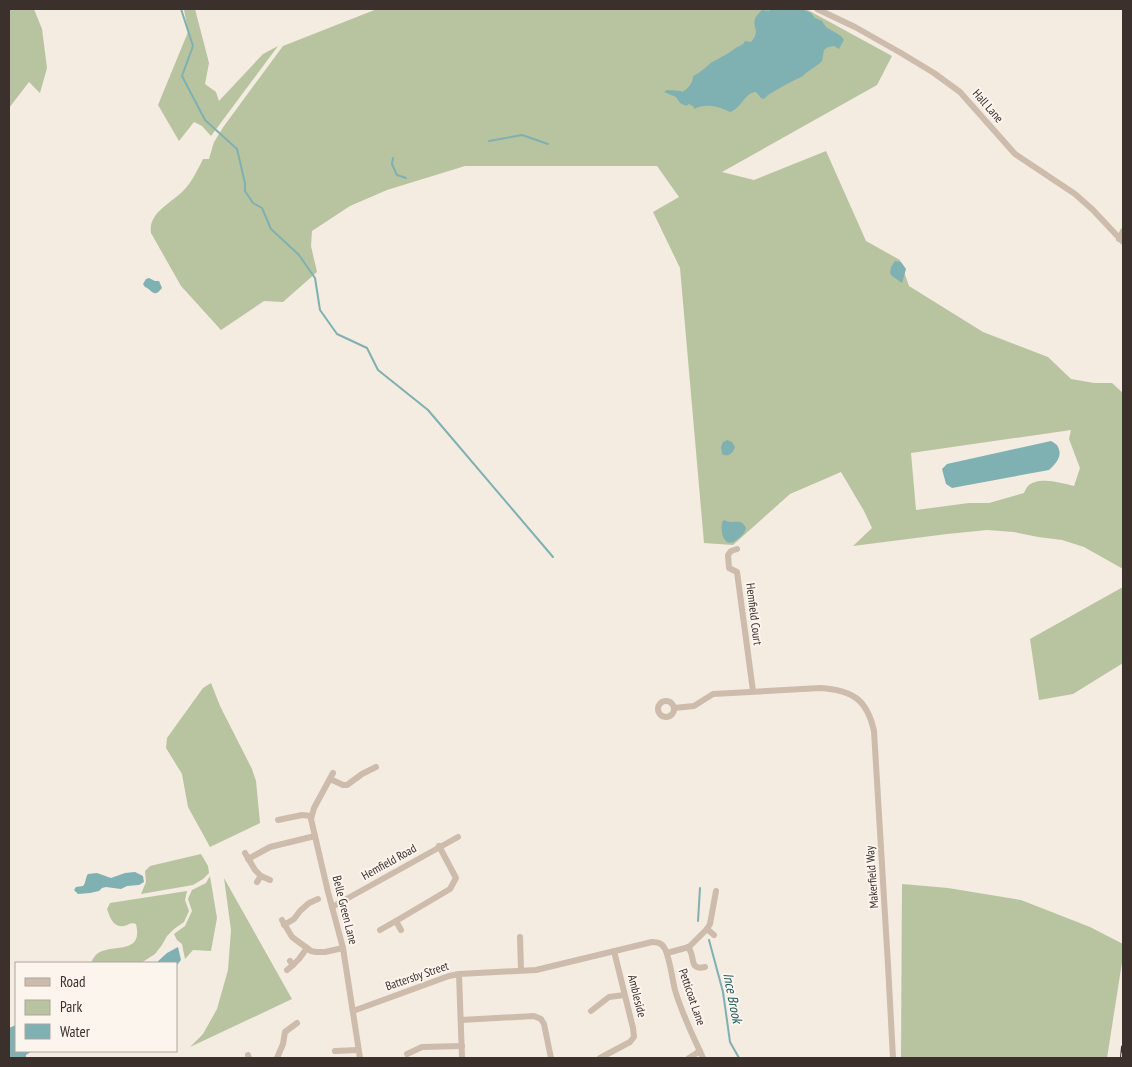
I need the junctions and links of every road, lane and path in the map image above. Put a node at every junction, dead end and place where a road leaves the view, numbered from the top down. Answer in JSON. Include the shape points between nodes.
{"nodes":[{"id":1,"x":818,"y":9,"type":"edge"},
{"id":2,"x":1123,"y":231,"type":"edge"},
{"id":3,"x":1121,"y":240,"type":"edge"},
{"id":4,"x":737,"y":549,"type":"dead end"},
{"id":5,"x":753,"y":691,"type":"junction"},
{"id":6,"x":674,"y":708,"type":"dead end"},
{"id":7,"x":376,"y":767,"type":"dead end"},
{"id":8,"x":311,"y":816,"type":"junction"},
{"id":9,"x":278,"y":820,"type":"dead end"},
{"id":10,"x":315,"y":836,"type":"junction"},
{"id":11,"x":458,"y":837,"type":"dead end"},
{"id":12,"x":439,"y":846,"type":"junction"},
{"id":13,"x":270,"y":880,"type":"dead end"},
{"id":14,"x":716,"y":891,"type":"dead end"},
{"id":15,"x":318,"y":899,"type":"dead end"},
{"id":16,"x":332,"y":907,"type":"junction"},
{"id":17,"x":396,"y":921,"type":"junction"},
{"id":18,"x":380,"y":930,"type":"dead end"},
{"id":19,"x":401,"y":930,"type":"dead end"},
{"id":20,"x":707,"y":930,"type":"junction"},
{"id":21,"x":714,"y":935,"type":"dead end"},
{"id":22,"x":520,"y":938,"type":"dead end"},
{"id":23,"x":660,"y":944,"type":"joint"},
{"id":24,"x":688,"y":947,"type":"junction"},
{"id":25,"x":307,"y":948,"type":"junction"},
{"id":26,"x":343,"y":948,"type":"junction"},
{"id":27,"x":614,"y":951,"type":"junction"},
{"id":28,"x":667,"y":953,"type":"junction"},
{"id":29,"x":290,"y":965,"type":"dead end"},
{"id":30,"x":705,"y":967,"type":"dead end"},
{"id":31,"x":521,"y":970,"type":"junction"},
{"id":32,"x":459,"y":974,"type":"junction"},
{"id":33,"x":624,"y":994,"type":"junction"},
{"id":34,"x":353,"y":1010,"type":"junction"},
{"id":35,"x":591,"y":1011,"type":"dead end"},
{"id":36,"x":461,"y":1020,"type":"junction"},
{"id":37,"x":298,"y":1022,"type":"dead end"},
{"id":38,"x":462,"y":1046,"type":"junction"},
{"id":39,"x":358,"y":1050,"type":"junction"},
{"id":40,"x":336,"y":1051,"type":"dead end"},
{"id":41,"x":700,"y":1051,"type":"junction"},
{"id":42,"x":407,"y":1054,"type":"dead end"},
{"id":43,"x":277,"y":1058,"type":"edge"},
{"id":44,"x":360,"y":1058,"type":"edge"},
{"id":45,"x":462,"y":1058,"type":"edge"},
{"id":46,"x":551,"y":1058,"type":"edge"},
{"id":47,"x":600,"y":1058,"type":"edge"},
{"id":48,"x":688,"y":1058,"type":"edge"},
{"id":49,"x":703,"y":1058,"type":"edge"},
{"id":50,"x":893,"y":1058,"type":"edge"}],
"edges":[{"from":1,"to":3,"type":"street","name":"Hall Lane","via":[[898,51],[960,92],[1015,154],[1075,194]]},
{"from":2,"to":3,"type":"street"},
{"from":4,"to":5,"type":"street","name":"Hemfield Court","via":[[728,555],[729,568],[737,572]]},
{"from":5,"to":6,"type":"street","via":[[713,694],[694,706]]},
{"from":5,"to":50,"type":"street","name":"Makerfield Way","via":[[820,688],[847,692],[866,708],[871,720]]},
{"from":7,"to":8,"type":"street","via":[[347,785],[331,776]]},
{"from":8,"to":9,"type":"street"},
{"from":8,"to":10,"type":"street","name":"Belle Green Lane"},
{"from":10,"to":13,"type":"street","via":[[247,856],[259,879]]},
{"from":10,"to":16,"type":"street","name":"Belle Green Lane"},
{"from":11,"to":12,"type":"street","name":"Hemfield Road"},
{"from":12,"to":16,"type":"street","name":"Hemfield Road"},
{"from":12,"to":17,"type":"street","via":[[456,878],[450,888]]},
{"from":14,"to":20,"type":"street"},
{"from":15,"to":25,"type":"street","via":[[300,910],[294,919],[283,922],[292,937]]},
{"from":16,"to":26,"type":"street","name":"Belle Green Lane"},
{"from":17,"to":18,"type":"street"},
{"from":17,"to":19,"type":"street"},
{"from":20,"to":21,"type":"street"},
{"from":20,"to":24,"type":"street"},
{"from":22,"to":31,"type":"street"},
{"from":23,"to":27,"type":"street","name":"Battersby Street","via":[[652,942]]},
{"from":23,"to":28,"type":"street","name":"Petticoat Lane"},
{"from":24,"to":28,"type":"street"},
{"from":24,"to":30,"type":"street","via":[[693,964]]},
{"from":25,"to":26,"type":"street","via":[[320,953]]},
{"from":25,"to":29,"type":"street"},
{"from":26,"to":34,"type":"street","name":"Belle Green Lane"},
{"from":27,"to":31,"type":"street","name":"Battersby Street","via":[[536,970]]},
{"from":27,"to":33,"type":"street","name":"Ambleside"},
{"from":28,"to":41,"type":"street","name":"Petticoat Lane","via":[[680,1005]]},
{"from":31,"to":32,"type":"street","name":"Battersby Street"},
{"from":32,"to":34,"type":"street","name":"Battersby Street"},
{"from":32,"to":36,"type":"street"},
{"from":33,"to":35,"type":"street","via":[[610,997]]},
{"from":33,"to":47,"type":"street","name":"Ambleside","via":[[634,1037]]},
{"from":34,"to":39,"type":"street","name":"Belle Green Lane"},
{"from":36,"to":38,"type":"street"},
{"from":36,"to":46,"type":"street","via":[[539,1017],[544,1024]]},
{"from":37,"to":43,"type":"street","via":[[285,1032],[284,1044]]},
{"from":38,"to":42,"type":"street","via":[[414,1047]]},
{"from":38,"to":45,"type":"street"},
{"from":39,"to":40,"type":"street"},
{"from":39,"to":44,"type":"street","name":"Belle Green Lane"},
{"from":41,"to":48,"type":"street"},
{"from":41,"to":49,"type":"street","name":"Petticoat Lane"}]}
